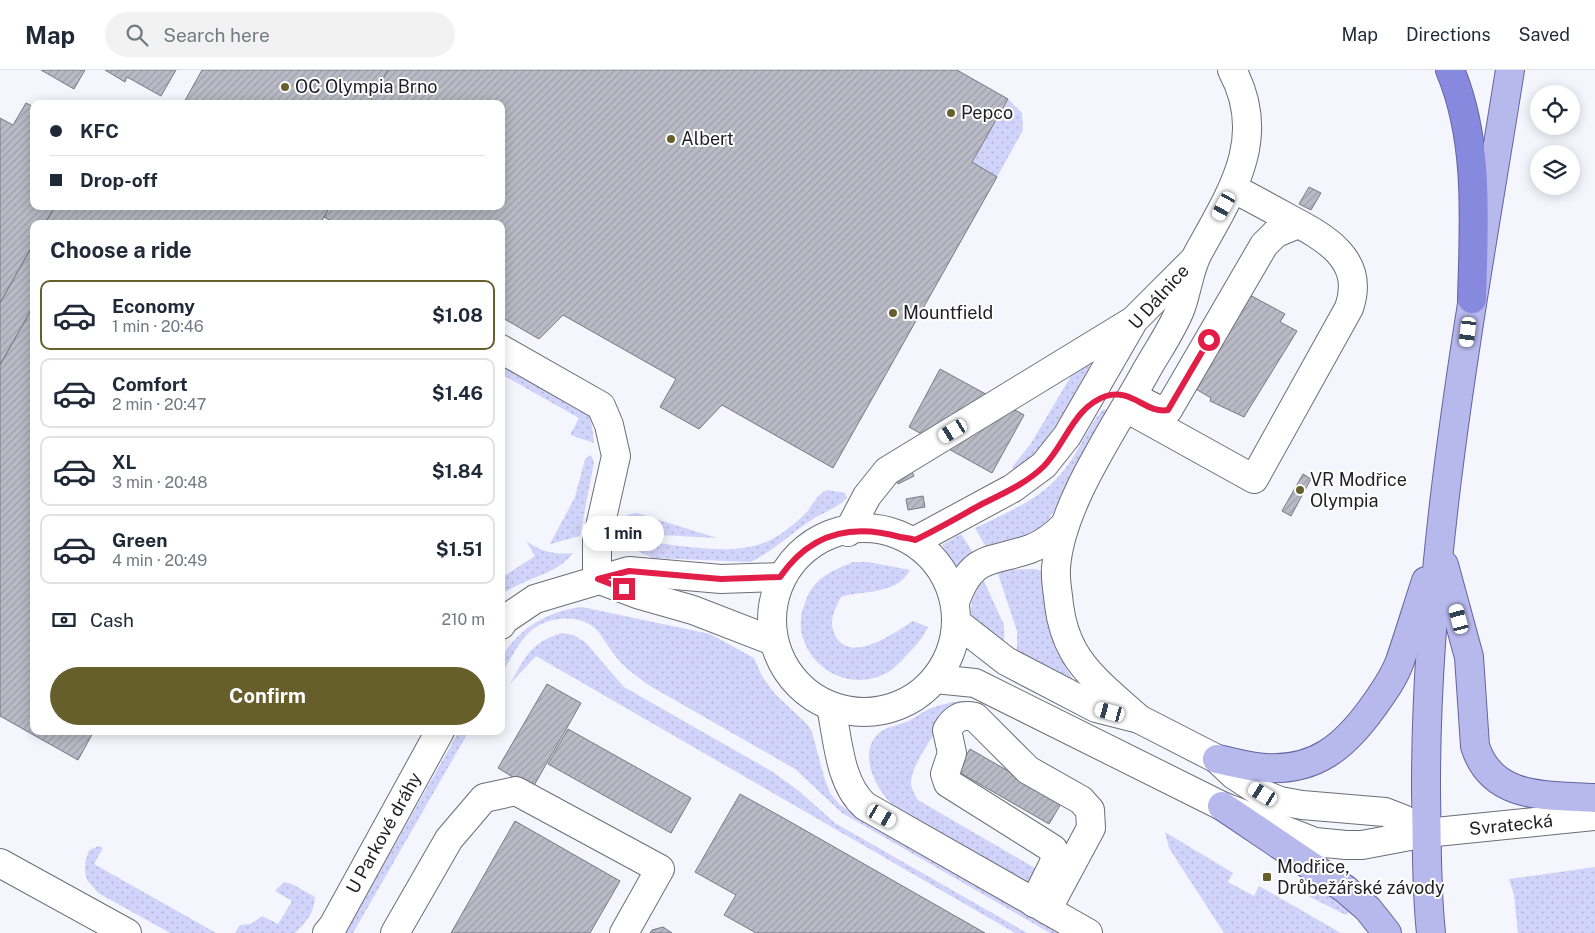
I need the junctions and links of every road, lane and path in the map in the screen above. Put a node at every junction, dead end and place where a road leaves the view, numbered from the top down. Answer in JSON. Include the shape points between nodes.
{"nodes":[{"id":1,"x":1232,"y":70,"type":"edge"},
{"id":2,"x":1450,"y":70,"type":"edge"},
{"id":3,"x":1510,"y":70,"type":"edge"},
{"id":4,"x":1234,"y":189,"type":"junction"},
{"id":5,"x":1298,"y":224,"type":"junction"},
{"id":6,"x":1196,"y":258,"type":"junction"},
{"id":7,"x":1472,"y":299,"type":"junction"},
{"id":8,"x":1134,"y":320,"type":"junction"},
{"id":9,"x":505,"y":351,"type":"edge"},
{"id":10,"x":1129,"y":402,"type":"junction"},
{"id":11,"x":1080,"y":412,"type":"junction"},
{"id":12,"x":1065,"y":525,"type":"junction"},
{"id":13,"x":848,"y":532,"type":"junction"},
{"id":14,"x":915,"y":540,"type":"junction"},
{"id":15,"x":1439,"y":544,"type":"junction"},
{"id":16,"x":780,"y":577,"type":"junction"},
{"id":17,"x":598,"y":579,"type":"junction"},
{"id":18,"x":956,"y":612,"type":"junction"},
{"id":19,"x":505,"y":619,"type":"edge"},
{"id":20,"x":773,"y":641,"type":"junction"},
{"id":21,"x":935,"y":679,"type":"junction"},
{"id":22,"x":831,"y":707,"type":"junction"},
{"id":23,"x":1139,"y":720,"type":"junction"},
{"id":24,"x":438,"y":735,"type":"edge"},
{"id":25,"x":1216,"y":760,"type":"junction"},
{"id":26,"x":1595,"y":798,"type":"edge"},
{"id":27,"x":1222,"y":806,"type":"junction"},
{"id":28,"x":1595,"y":816,"type":"edge"},
{"id":29,"x":1426,"y":833,"type":"junction"},
{"id":30,"x":0,"y":862,"type":"edge"},
{"id":31,"x":1041,"y":906,"type":"junction"},
{"id":32,"x":127,"y":933,"type":"edge"},
{"id":33,"x":327,"y":933,"type":"edge"},
{"id":34,"x":395,"y":933,"type":"edge"},
{"id":35,"x":624,"y":933,"type":"edge"},
{"id":36,"x":1088,"y":933,"type":"edge"},
{"id":37,"x":1387,"y":933,"type":"edge"},
{"id":38,"x":1431,"y":933,"type":"edge"}],
"edges":[{"from":1,"to":4,"type":"street","name":"U Dálnice","via":[[1245,100],[1247,132],[1244,158]]},
{"from":2,"to":7,"type":"highway","via":[[1463,104],[1471,168],[1474,211]]},
{"from":3,"to":7,"type":"main road"},
{"from":4,"to":5,"type":"street"},
{"from":4,"to":6,"type":"street","name":"U Dálnice"},
{"from":5,"to":10,"type":"street","via":[[1276,232],[1264,245],[1168,410]]},
{"from":5,"to":10,"type":"street","via":[[1331,243],[1340,253],[1352,273],[1353,294],[1342,320],[1254,479]]},
{"from":6,"to":8,"type":"street","name":"U Dálnice"},
{"from":6,"to":10,"type":"street","name":"U Dálnice","via":[[1180,311]]},
{"from":7,"to":15,"type":"main road"},
{"from":8,"to":11,"type":"street","name":"U Dálnice"},
{"from":8,"to":13,"type":"street","via":[[887,471],[867,496]]},
{"from":9,"to":17,"type":"street","via":[[600,406],[609,425],[616,456],[597,540]]},
{"from":10,"to":11,"type":"street","via":[[1118,394],[1108,396]]},
{"from":10,"to":12,"type":"street","name":"U Dálnice","via":[[1076,498]]},
{"from":11,"to":14,"type":"street","name":"U Dálnice","via":[[1056,451],[1031,477]]},
{"from":12,"to":18,"type":"street","name":"U Dálnice","via":[[1044,543],[994,557],[972,570],[961,583]]},
{"from":12,"to":23,"type":"street","name":"U Dálnice","via":[[1056,568],[1062,622],[1074,652],[1090,674]]},
{"from":13,"to":14,"type":"street","via":[[872,530]]},
{"from":13,"to":16,"type":"street","via":[[833,535],[806,549]]},
{"from":14,"to":18,"type":"street","via":[[945,573]]},
{"from":15,"to":25,"type":"main road","via":[[1396,670],[1388,686],[1348,739],[1321,758],[1286,767],[1265,768]]},
{"from":15,"to":26,"type":"main road","via":[[1469,657],[1475,746],[1479,758],[1498,780],[1519,791]]},
{"from":15,"to":29,"type":"main road","via":[[1426,719]]},
{"from":16,"to":17,"type":"street","via":[[721,579],[629,571]]},
{"from":16,"to":20,"type":"street","via":[[771,607]]},
{"from":17,"to":19,"type":"street","via":[[535,599]]},
{"from":17,"to":20,"type":"street","via":[[693,610]]},
{"from":18,"to":21,"type":"street","name":"U Dálnice","via":[[951,651]]},
{"from":18,"to":23,"type":"street","via":[[1006,661],[1096,708]]},
{"from":20,"to":22,"type":"street","via":[[792,679]]},
{"from":21,"to":22,"type":"street","name":"U Dálnice","via":[[914,698],[887,709],[859,712]]},
{"from":21,"to":27,"type":"street","name":"Svratecká","via":[[975,683]]},
{"from":22,"to":31,"type":"street","via":[[847,780],[857,799]]},
{"from":23,"to":25,"type":"street"},
{"from":24,"to":33,"type":"street","name":"U Parkové dráhy"},
{"from":25,"to":29,"type":"street","via":[[1248,785],[1280,801],[1385,812]]},
{"from":27,"to":29,"type":"street","name":"Svratecká","via":[[1300,837],[1329,844],[1362,844]]},
{"from":27,"to":37,"type":"main road","via":[[1345,889],[1368,908]]},
{"from":28,"to":29,"type":"street","name":"Svratecká"},
{"from":29,"to":38,"type":"main road"},
{"from":30,"to":32,"type":"street"},
{"from":31,"to":31,"type":"street","via":[[1091,828],[1090,810],[1081,800],[1028,770],[975,717],[964,715],[952,721],[947,730],[952,753],[945,774],[948,783],[1053,849],[1056,861]]},
{"from":31,"to":36,"type":"street"},
{"from":34,"to":35,"type":"street","via":[[449,839],[484,798],[516,791],[660,869]]}]}
